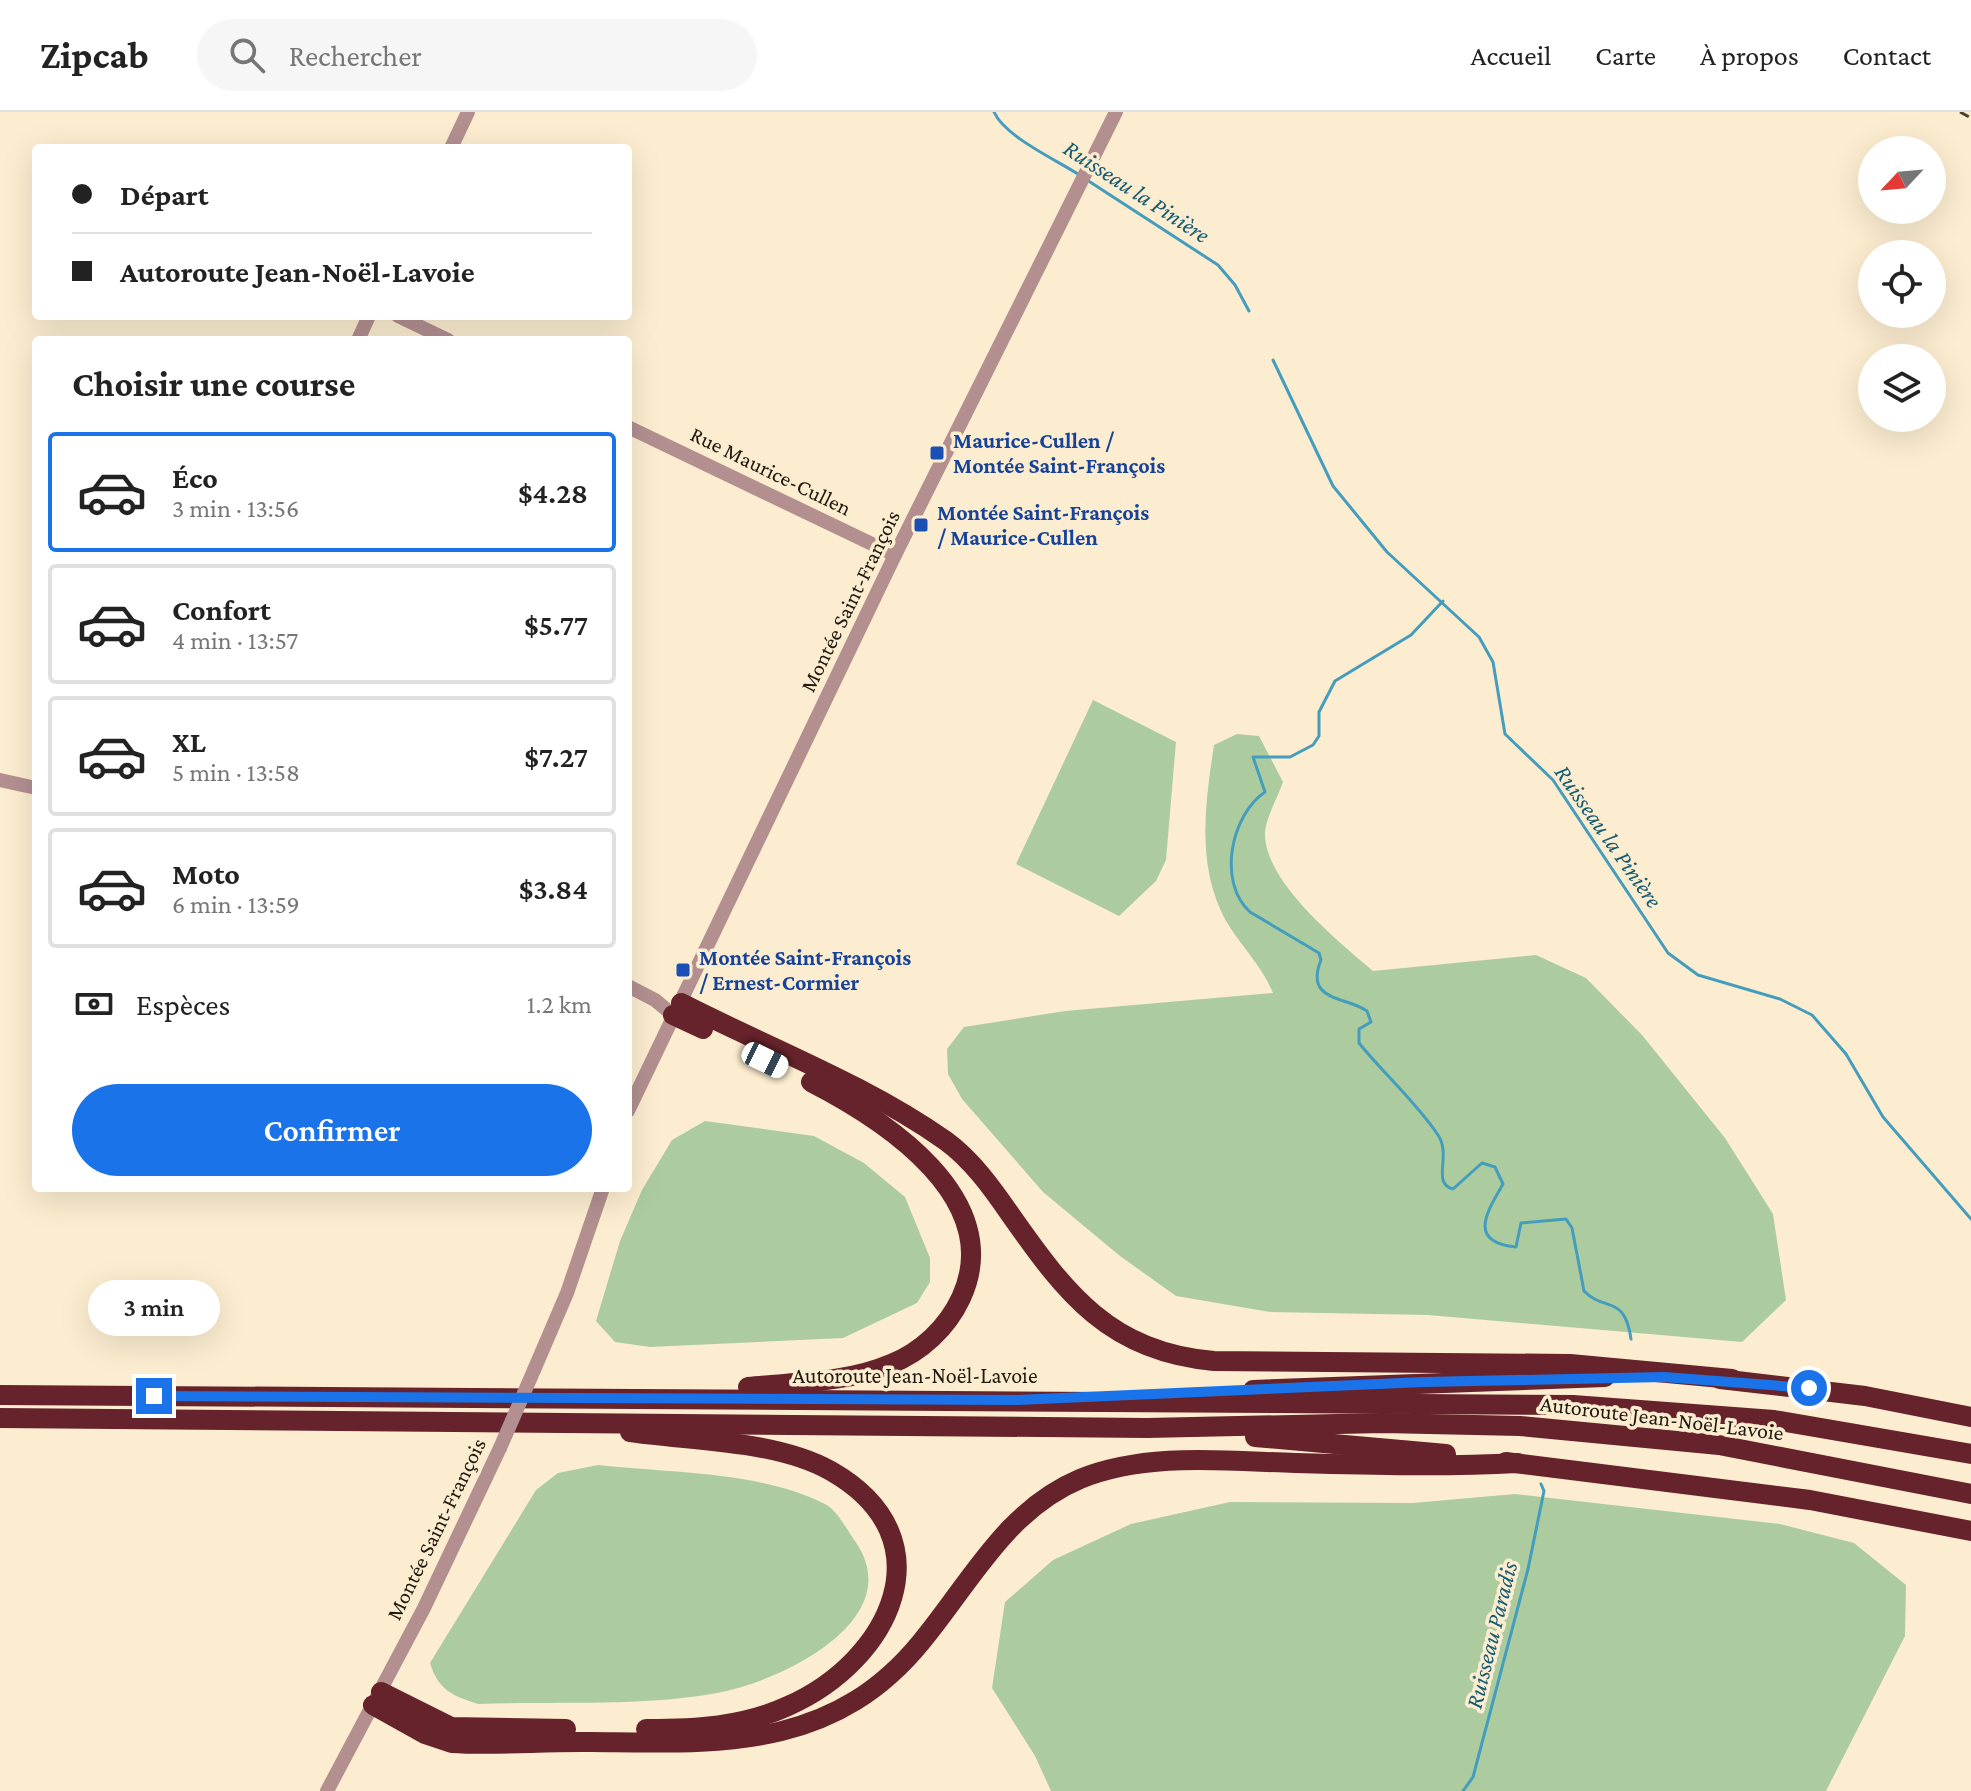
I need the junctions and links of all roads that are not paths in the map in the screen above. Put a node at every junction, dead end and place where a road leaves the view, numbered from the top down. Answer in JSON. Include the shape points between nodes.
{"nodes":[{"id":1,"x":468,"y":112,"type":"edge"},
{"id":2,"x":1116,"y":112,"type":"edge"},
{"id":3,"x":453,"y":144,"type":"edge"},
{"id":4,"x":406,"y":320,"type":"edge"},
{"id":5,"x":440,"y":336,"type":"edge"},
{"id":6,"x":632,"y":429,"type":"edge"},
{"id":7,"x":895,"y":555,"type":"junction"},
{"id":8,"x":0,"y":780,"type":"edge"},
{"id":9,"x":32,"y":787,"type":"edge"},
{"id":10,"x":632,"y":988,"type":"edge"},
{"id":11,"x":677,"y":1009,"type":"junction"},
{"id":12,"x":632,"y":1103,"type":"edge"},
{"id":13,"x":602,"y":1192,"type":"edge"},
{"id":14,"x":1732,"y":1379,"type":"junction"},
{"id":15,"x":0,"y":1395,"type":"edge"},
{"id":16,"x":636,"y":1399,"type":"junction"},
{"id":17,"x":1017,"y":1400,"type":"junction"},
{"id":18,"x":1971,"y":1417,"type":"edge"},
{"id":19,"x":0,"y":1418,"type":"edge"},
{"id":20,"x":555,"y":1421,"type":"junction"},
{"id":21,"x":1147,"y":1428,"type":"junction"},
{"id":22,"x":1971,"y":1454,"type":"edge"},
{"id":23,"x":1518,"y":1463,"type":"junction"},
{"id":24,"x":1971,"y":1494,"type":"edge"},
{"id":25,"x":1971,"y":1531,"type":"edge"},
{"id":26,"x":377,"y":1698,"type":"junction"},
{"id":27,"x":327,"y":1791,"type":"edge"}],
"edges":[{"from":1,"to":3,"type":"street"},
{"from":2,"to":7,"type":"street","name":"Montée Saint-François"},
{"from":4,"to":5,"type":"street"},
{"from":6,"to":7,"type":"street","name":"Rue Maurice-Cullen"},
{"from":7,"to":11,"type":"street","name":"Montée Saint-François"},
{"from":8,"to":9,"type":"street"},
{"from":10,"to":11,"type":"street"},
{"from":11,"to":12,"type":"street","name":"Montée Saint-François"},
{"from":11,"to":14,"type":"highway","via":[[864,1094],[947,1142],[990,1186],[1068,1293],[1101,1322],[1144,1345],[1214,1361],[1570,1364]]},
{"from":11,"to":16,"type":"highway","via":[[824,1088],[889,1130],[948,1188],[965,1218],[972,1257],[965,1288],[947,1321],[927,1343],[895,1363],[838,1378]]},
{"from":13,"to":26,"type":"street","name":"Montée Saint-François","bridge":true,"via":[[567,1293],[500,1448]]},
{"from":14,"to":17,"type":"highway","via":[[1567,1378]]},
{"from":14,"to":18,"type":"highway","via":[[1865,1396]]},
{"from":15,"to":16,"type":"highway","name":"Autoroute Jean-Noël-Lavoie"},
{"from":16,"to":17,"type":"highway","name":"Autoroute Jean-Noël-Lavoie"},
{"from":17,"to":22,"type":"highway","name":"Autoroute Jean-Noël-Lavoie","via":[[1649,1408],[1797,1422]]},
{"from":19,"to":20,"type":"highway","name":"Autoroute Jean-Noël-Lavoie"},
{"from":20,"to":21,"type":"highway","name":"Autoroute Jean-Noël-Lavoie"},
{"from":20,"to":26,"type":"highway","via":[[764,1450],[836,1474],[869,1501],[895,1549],[896,1585],[880,1631],[851,1666],[813,1693],[763,1716],[713,1727],[457,1728]]},
{"from":21,"to":23,"type":"highway"},
{"from":21,"to":24,"type":"highway","name":"Autoroute Jean-Noël-Lavoie","via":[[1383,1423],[1566,1428],[1756,1451]]},
{"from":23,"to":25,"type":"highway","via":[[1800,1499]]},
{"from":23,"to":26,"type":"highway","via":[[1445,1467],[1187,1461],[1125,1466],[1090,1476],[1049,1495],[1016,1521],[914,1651],[882,1682],[814,1723],[764,1737],[701,1743],[452,1743],[425,1734]]},
{"from":26,"to":27,"type":"street","name":"Montée Saint-François"}]}
